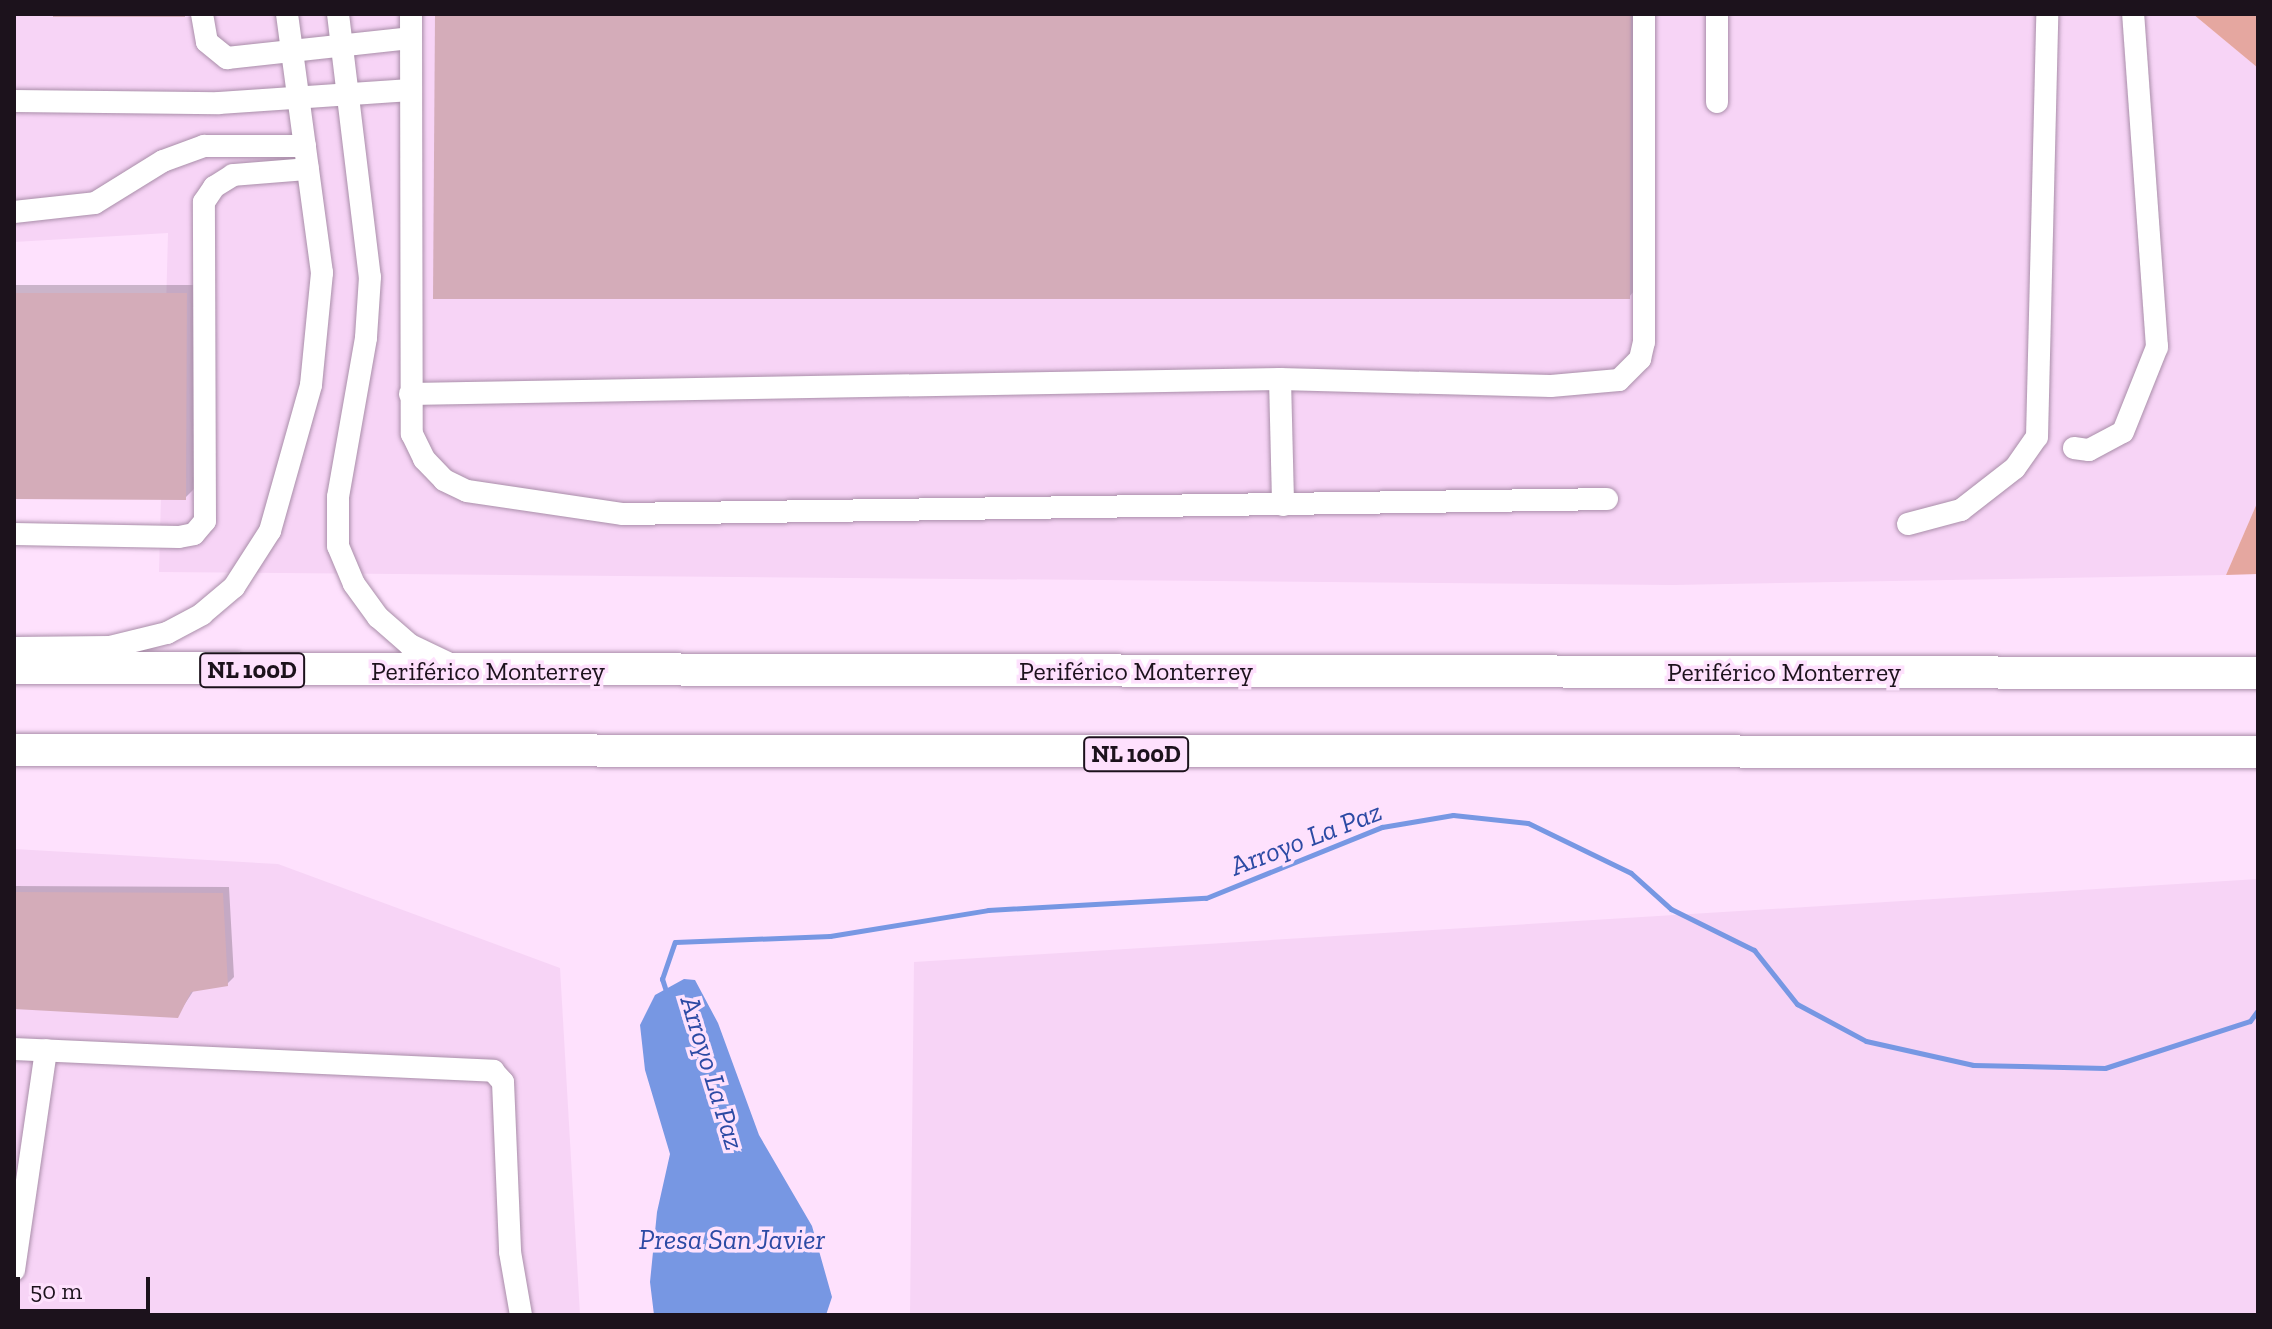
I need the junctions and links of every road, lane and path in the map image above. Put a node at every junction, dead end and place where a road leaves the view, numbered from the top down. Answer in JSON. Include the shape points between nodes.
{"nodes":[{"id":1,"x":202,"y":14,"type":"edge"},
{"id":2,"x":287,"y":14,"type":"edge"},
{"id":3,"x":338,"y":14,"type":"edge"},
{"id":4,"x":411,"y":14,"type":"edge"},
{"id":5,"x":1644,"y":14,"type":"edge"},
{"id":6,"x":1717,"y":14,"type":"edge"},
{"id":7,"x":2047,"y":14,"type":"edge"},
{"id":8,"x":2133,"y":14,"type":"edge"},
{"id":9,"x":410,"y":38,"type":"junction"},
{"id":10,"x":342,"y":47,"type":"junction"},
{"id":11,"x":292,"y":53,"type":"junction"},
{"id":12,"x":411,"y":90,"type":"junction"},
{"id":13,"x":348,"y":95,"type":"junction"},
{"id":14,"x":297,"y":100,"type":"junction"},
{"id":15,"x":14,"y":101,"type":"edge"},
{"id":16,"x":1717,"y":102,"type":"dead end"},
{"id":17,"x":280,"y":144,"type":"junction"},
{"id":18,"x":305,"y":146,"type":"junction"},
{"id":19,"x":308,"y":169,"type":"junction"},
{"id":20,"x":282,"y":171,"type":"junction"},
{"id":21,"x":14,"y":212,"type":"edge"},
{"id":22,"x":1280,"y":379,"type":"junction"},
{"id":23,"x":410,"y":394,"type":"junction"},
{"id":24,"x":2074,"y":448,"type":"dead end"},
{"id":25,"x":1607,"y":499,"type":"dead end"},
{"id":26,"x":1283,"y":505,"type":"junction"},
{"id":27,"x":1908,"y":524,"type":"dead end"},
{"id":28,"x":14,"y":534,"type":"edge"},
{"id":29,"x":14,"y":648,"type":"edge"},
{"id":30,"x":14,"y":668,"type":"edge"},
{"id":31,"x":490,"y":672,"type":"junction"},
{"id":32,"x":2258,"y":673,"type":"edge"},
{"id":33,"x":14,"y":750,"type":"edge"},
{"id":34,"x":2258,"y":752,"type":"edge"},
{"id":35,"x":14,"y":1049,"type":"edge"},
{"id":36,"x":46,"y":1050,"type":"junction"},
{"id":37,"x":14,"y":1270,"type":"edge"},
{"id":38,"x":521,"y":1315,"type":"edge"}],
"edges":[{"from":1,"to":11,"type":"lane","via":[[207,42],[227,58]]},
{"from":2,"to":11,"type":"lane"},
{"from":3,"to":10,"type":"lane"},
{"from":4,"to":9,"type":"lane"},
{"from":5,"to":22,"type":"lane","via":[[1644,342],[1630,372],[1599,384],[1563,385]]},
{"from":6,"to":16,"type":"lane"},
{"from":7,"to":27,"type":"lane","via":[[2037,437],[2015,468],[1961,510]]},
{"from":8,"to":24,"type":"lane","via":[[2157,347],[2123,432],[2089,450]]},
{"from":9,"to":10,"type":"lane"},
{"from":9,"to":12,"type":"lane"},
{"from":10,"to":11,"type":"lane"},
{"from":10,"to":13,"type":"lane"},
{"from":11,"to":14,"type":"lane"},
{"from":12,"to":13,"type":"lane"},
{"from":12,"to":23,"type":"lane"},
{"from":13,"to":14,"type":"lane"},
{"from":13,"to":31,"type":"lane","via":[[369,249],[369,302],[338,497],[338,546],[354,584],[393,632],[449,664]]},
{"from":14,"to":15,"type":"lane"},
{"from":14,"to":18,"type":"lane"},
{"from":17,"to":18,"type":"lane"},
{"from":17,"to":20,"type":"lane"},
{"from":17,"to":21,"type":"lane","via":[[204,146],[163,161],[95,203]]},
{"from":18,"to":19,"type":"lane"},
{"from":19,"to":20,"type":"lane"},
{"from":19,"to":29,"type":"lane","via":[[322,273],[317,345],[286,485],[260,551],[218,602],[167,633],[110,647]]},
{"from":20,"to":28,"type":"lane","via":[[233,175],[214,187],[204,202],[205,521],[194,534],[179,537]]},
{"from":22,"to":23,"type":"lane"},
{"from":22,"to":26,"type":"lane"},
{"from":23,"to":26,"type":"lane","via":[[412,434],[424,459],[444,480],[489,495],[623,514]]},
{"from":25,"to":26,"type":"lane"},
{"from":30,"to":31,"type":"highway","name":"Periférico Monterrey","number":"NL 100D"},
{"from":31,"to":32,"type":"highway","name":"Periférico Monterrey","number":"NL 100D"},
{"from":33,"to":34,"type":"highway","number":"NL 100D"},
{"from":35,"to":36,"type":"lane"},
{"from":36,"to":37,"type":"lane"},
{"from":36,"to":38,"type":"lane","via":[[493,1071],[503,1082],[510,1252]]}]}
